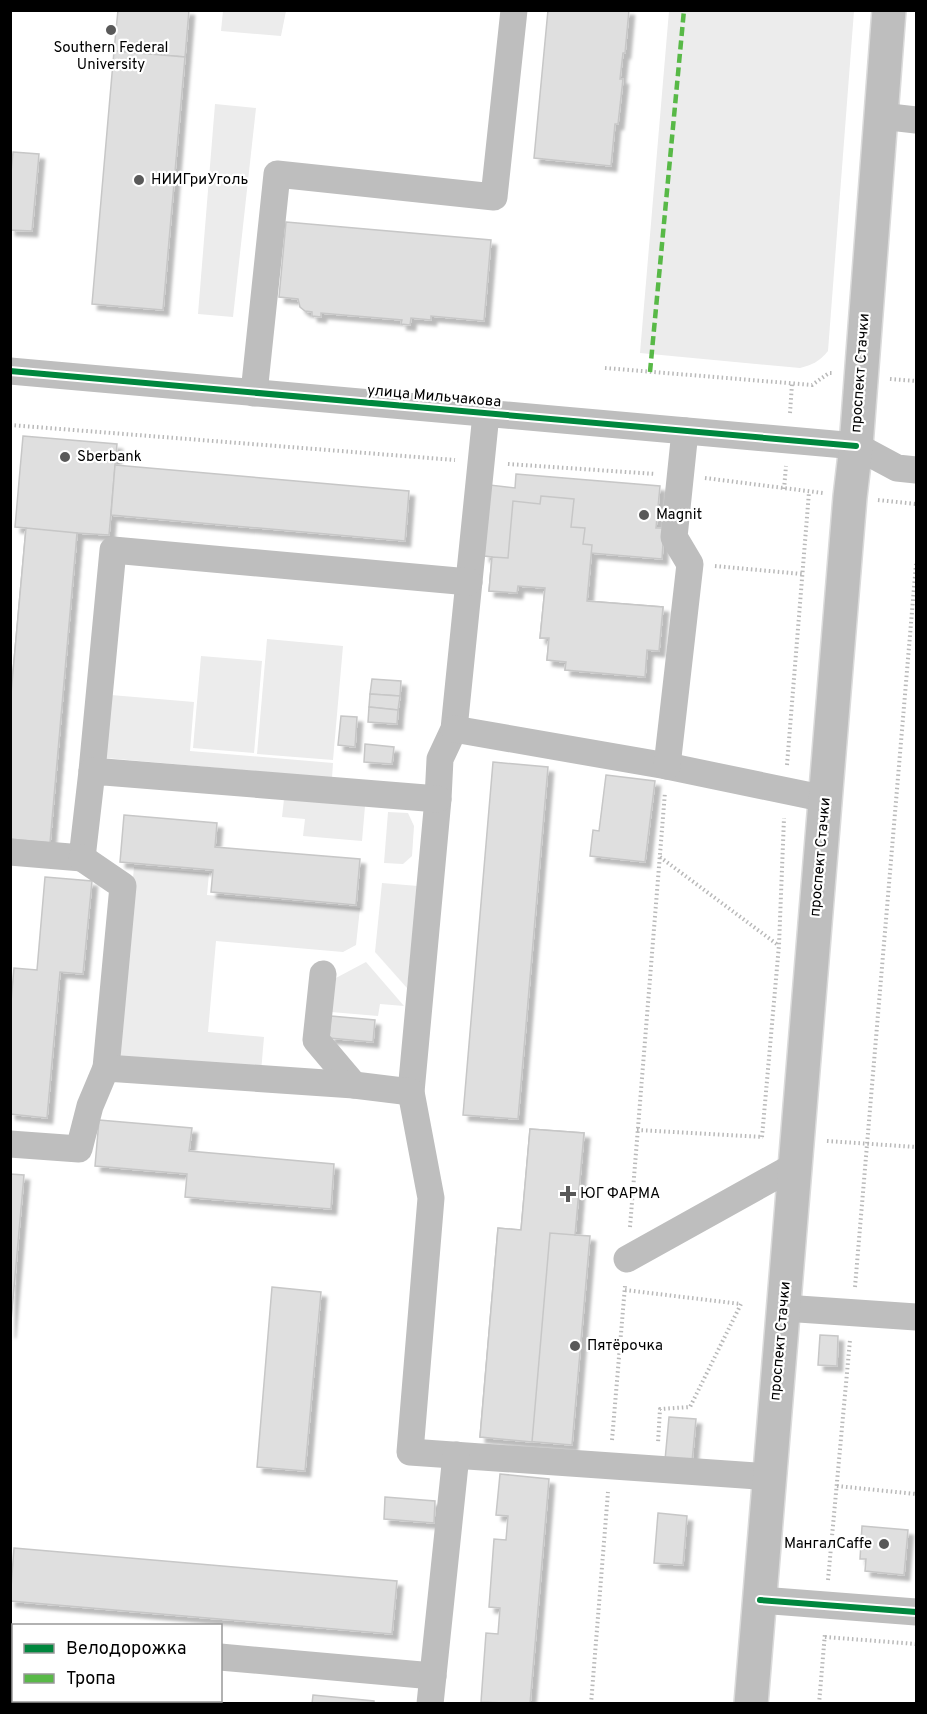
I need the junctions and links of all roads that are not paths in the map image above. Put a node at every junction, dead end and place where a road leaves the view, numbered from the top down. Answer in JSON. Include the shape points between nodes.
{"nodes":[{"id":1,"x":513,"y":10,"type":"edge"},
{"id":2,"x":889,"y":10,"type":"edge"},
{"id":3,"x":881,"y":116,"type":"junction"},
{"id":4,"x":916,"y":120,"type":"edge"},
{"id":5,"x":10,"y":370,"type":"edge"},
{"id":6,"x":254,"y":393,"type":"junction"},
{"id":7,"x":486,"y":414,"type":"junction"},
{"id":8,"x":685,"y":431,"type":"junction"},
{"id":9,"x":856,"y":446,"type":"junction"},
{"id":10,"x":916,"y":470,"type":"edge"},
{"id":11,"x":469,"y":582,"type":"junction"},
{"id":12,"x":454,"y":729,"type":"junction"},
{"id":13,"x":667,"y":766,"type":"junction"},
{"id":14,"x":92,"y":771,"type":"junction"},
{"id":15,"x":826,"y":798,"type":"junction"},
{"id":16,"x":438,"y":799,"type":"junction"},
{"id":17,"x":10,"y":852,"type":"edge"},
{"id":18,"x":82,"y":858,"type":"junction"},
{"id":19,"x":322,"y":974,"type":"dead end"},
{"id":20,"x":105,"y":1068,"type":"junction"},
{"id":21,"x":354,"y":1085,"type":"junction"},
{"id":22,"x":411,"y":1092,"type":"junction"},
{"id":23,"x":10,"y":1144,"type":"edge"},
{"id":24,"x":797,"y":1152,"type":"junction"},
{"id":25,"x":627,"y":1259,"type":"dead end"},
{"id":26,"x":784,"y":1308,"type":"junction"},
{"id":27,"x":916,"y":1317,"type":"edge"},
{"id":28,"x":456,"y":1455,"type":"junction"},
{"id":29,"x":770,"y":1477,"type":"junction"},
{"id":30,"x":760,"y":1600,"type":"junction"},
{"id":31,"x":916,"y":1612,"type":"edge"},
{"id":32,"x":222,"y":1657,"type":"edge"},
{"id":33,"x":433,"y":1676,"type":"junction"},
{"id":34,"x":430,"y":1704,"type":"edge"},
{"id":35,"x":751,"y":1704,"type":"edge"}],
"edges":[{"from":1,"to":6,"type":"street","via":[[494,197],[277,174]]},
{"from":2,"to":3,"type":"main road","name":"проспект Стачки"},
{"from":3,"to":4,"type":"street"},
{"from":3,"to":9,"type":"main road","name":"проспект Стачки"},
{"from":5,"to":6,"type":"street","name":"улица Мильчакова"},
{"from":6,"to":7,"type":"street","name":"улица Мильчакова"},
{"from":7,"to":8,"type":"street","name":"улица Мильчакова"},
{"from":7,"to":11,"type":"street"},
{"from":8,"to":9,"type":"street","name":"улица Мильчакова"},
{"from":8,"to":13,"type":"street","via":[[674,537],[690,564]]},
{"from":9,"to":10,"type":"street","via":[[897,468]]},
{"from":9,"to":15,"type":"main road","name":"проспект Стачки"},
{"from":11,"to":12,"type":"street"},
{"from":11,"to":14,"type":"street","via":[[113,550]]},
{"from":12,"to":13,"type":"street"},
{"from":12,"to":16,"type":"street","via":[[440,759]]},
{"from":13,"to":15,"type":"street"},
{"from":14,"to":16,"type":"street"},
{"from":14,"to":18,"type":"street"},
{"from":15,"to":24,"type":"main road","name":"проспект Стачки"},
{"from":16,"to":22,"type":"street"},
{"from":17,"to":18,"type":"street"},
{"from":18,"to":20,"type":"street","via":[[123,886]]},
{"from":19,"to":21,"type":"street","via":[[316,1040]]},
{"from":20,"to":21,"type":"street"},
{"from":20,"to":23,"type":"street","via":[[79,1149]]},
{"from":21,"to":22,"type":"street"},
{"from":22,"to":28,"type":"street","via":[[431,1198],[410,1452]]},
{"from":24,"to":25,"type":"street"},
{"from":24,"to":26,"type":"main road","name":"проспект Стачки"},
{"from":26,"to":27,"type":"street"},
{"from":26,"to":29,"type":"main road","name":"проспект Стачки"},
{"from":28,"to":29,"type":"street"},
{"from":28,"to":33,"type":"street"},
{"from":29,"to":30,"type":"main road","name":"проспект Стачки"},
{"from":30,"to":31,"type":"street"},
{"from":30,"to":35,"type":"main road","name":"проспект Стачки"},
{"from":32,"to":33,"type":"street"},
{"from":33,"to":34,"type":"street"}]}
